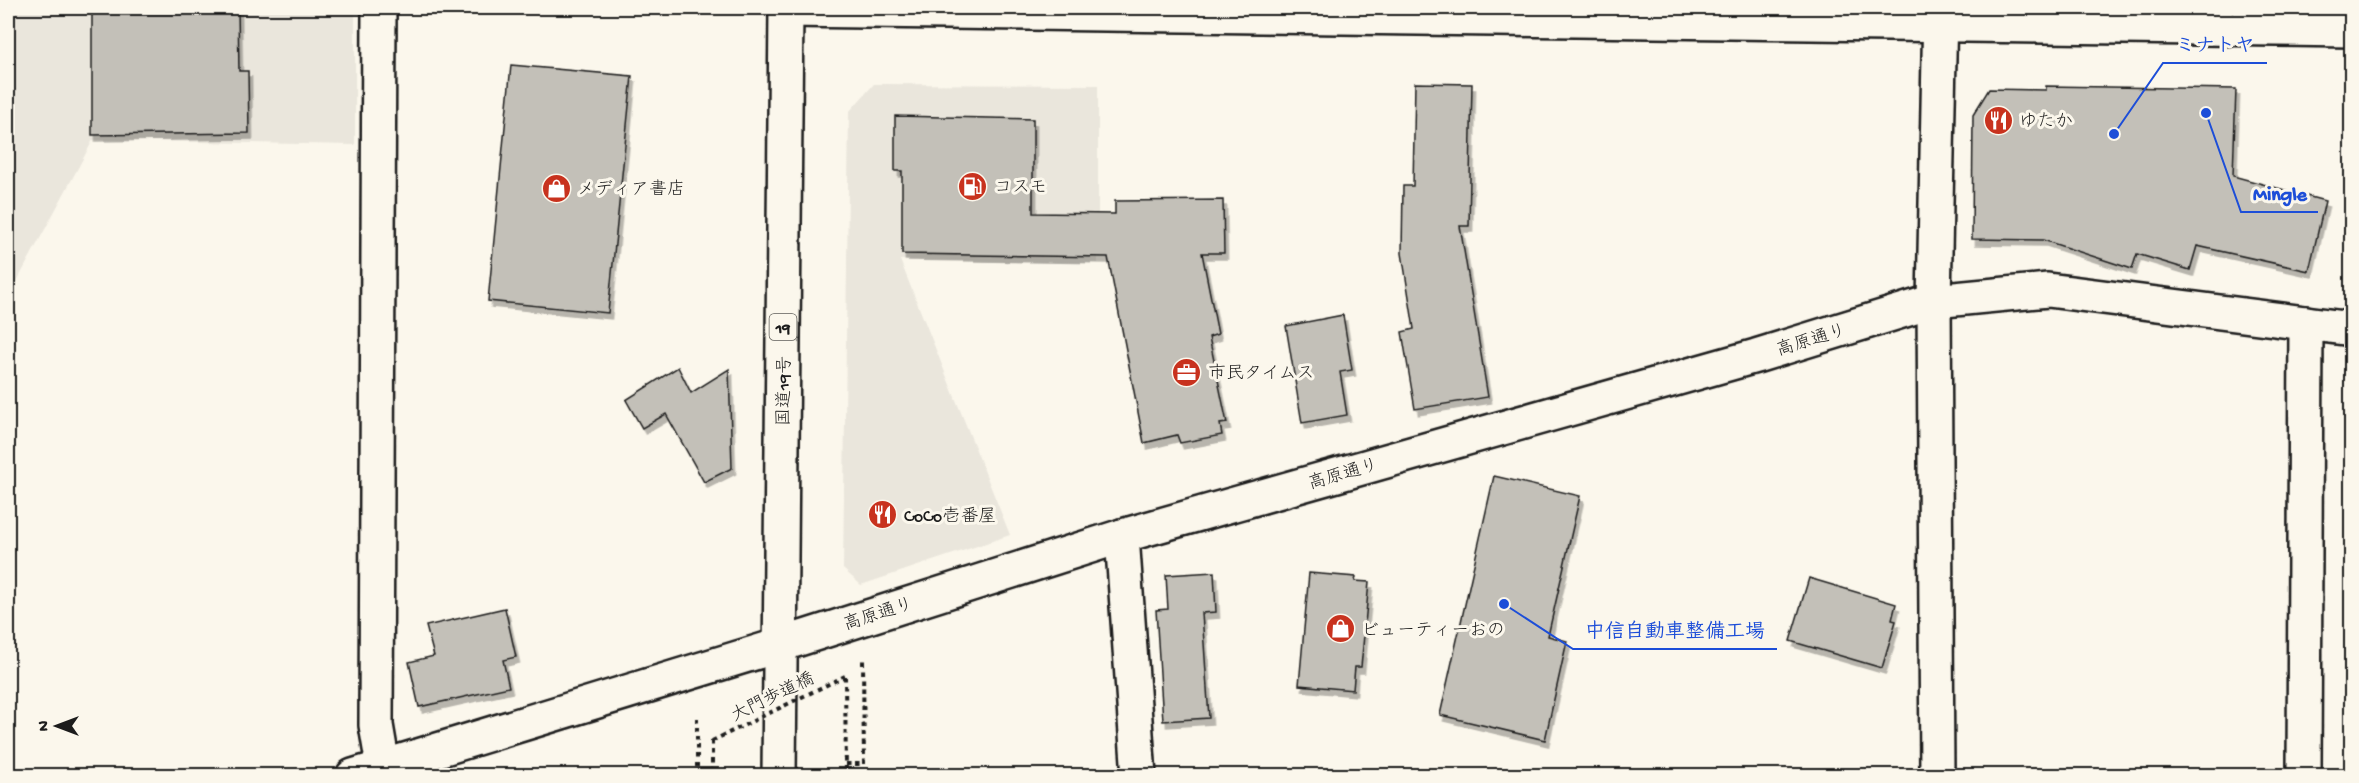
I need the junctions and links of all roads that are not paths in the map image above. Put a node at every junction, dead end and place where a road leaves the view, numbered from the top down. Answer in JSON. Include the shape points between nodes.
{"nodes":[{"id":1,"x":379,"y":8,"type":"edge"},
{"id":2,"x":786,"y":9,"type":"edge"},
{"id":3,"x":1187,"y":12,"type":"edge"},
{"id":4,"x":1940,"y":16,"type":"edge"},
{"id":5,"x":2205,"y":18,"type":"edge"},
{"id":6,"x":2352,"y":30,"type":"edge"},
{"id":7,"x":1934,"y":301,"type":"junction"},
{"id":8,"x":2307,"y":323,"type":"junction"},
{"id":9,"x":2352,"y":329,"type":"edge"},
{"id":10,"x":1122,"y":536,"type":"junction"},
{"id":11,"x":780,"y":645,"type":"junction"},
{"id":12,"x":368,"y":771,"type":"edge"},
{"id":13,"x":779,"y":776,"type":"edge"},
{"id":14,"x":1139,"y":776,"type":"edge"},
{"id":15,"x":1937,"y":776,"type":"edge"},
{"id":16,"x":2304,"y":776,"type":"edge"}],
"edges":[{"from":1,"to":12,"type":"main road","via":[[376,725]]},
{"from":2,"to":3,"type":"main road"},
{"from":2,"to":11,"type":"main road","name":"国道19号","number":"19"},
{"from":3,"to":4,"type":"main road"},
{"from":4,"to":5,"type":"main road"},
{"from":4,"to":7,"type":"main road"},
{"from":5,"to":6,"type":"main road"},
{"from":7,"to":8,"type":"main road","name":"高原通り","via":[[2048,290]]},
{"from":7,"to":10,"type":"main road","name":"高原通り","via":[[1756,356]]},
{"from":7,"to":15,"type":"main road"},
{"from":8,"to":9,"type":"main road","name":"高原通り"},
{"from":8,"to":16,"type":"main road"},
{"from":10,"to":11,"type":"main road","name":"高原通り"},
{"from":10,"to":14,"type":"main road"},
{"from":11,"to":12,"type":"main road","name":"高原通り"},
{"from":11,"to":13,"type":"main road","name":"国道19号","number":"19"}]}
